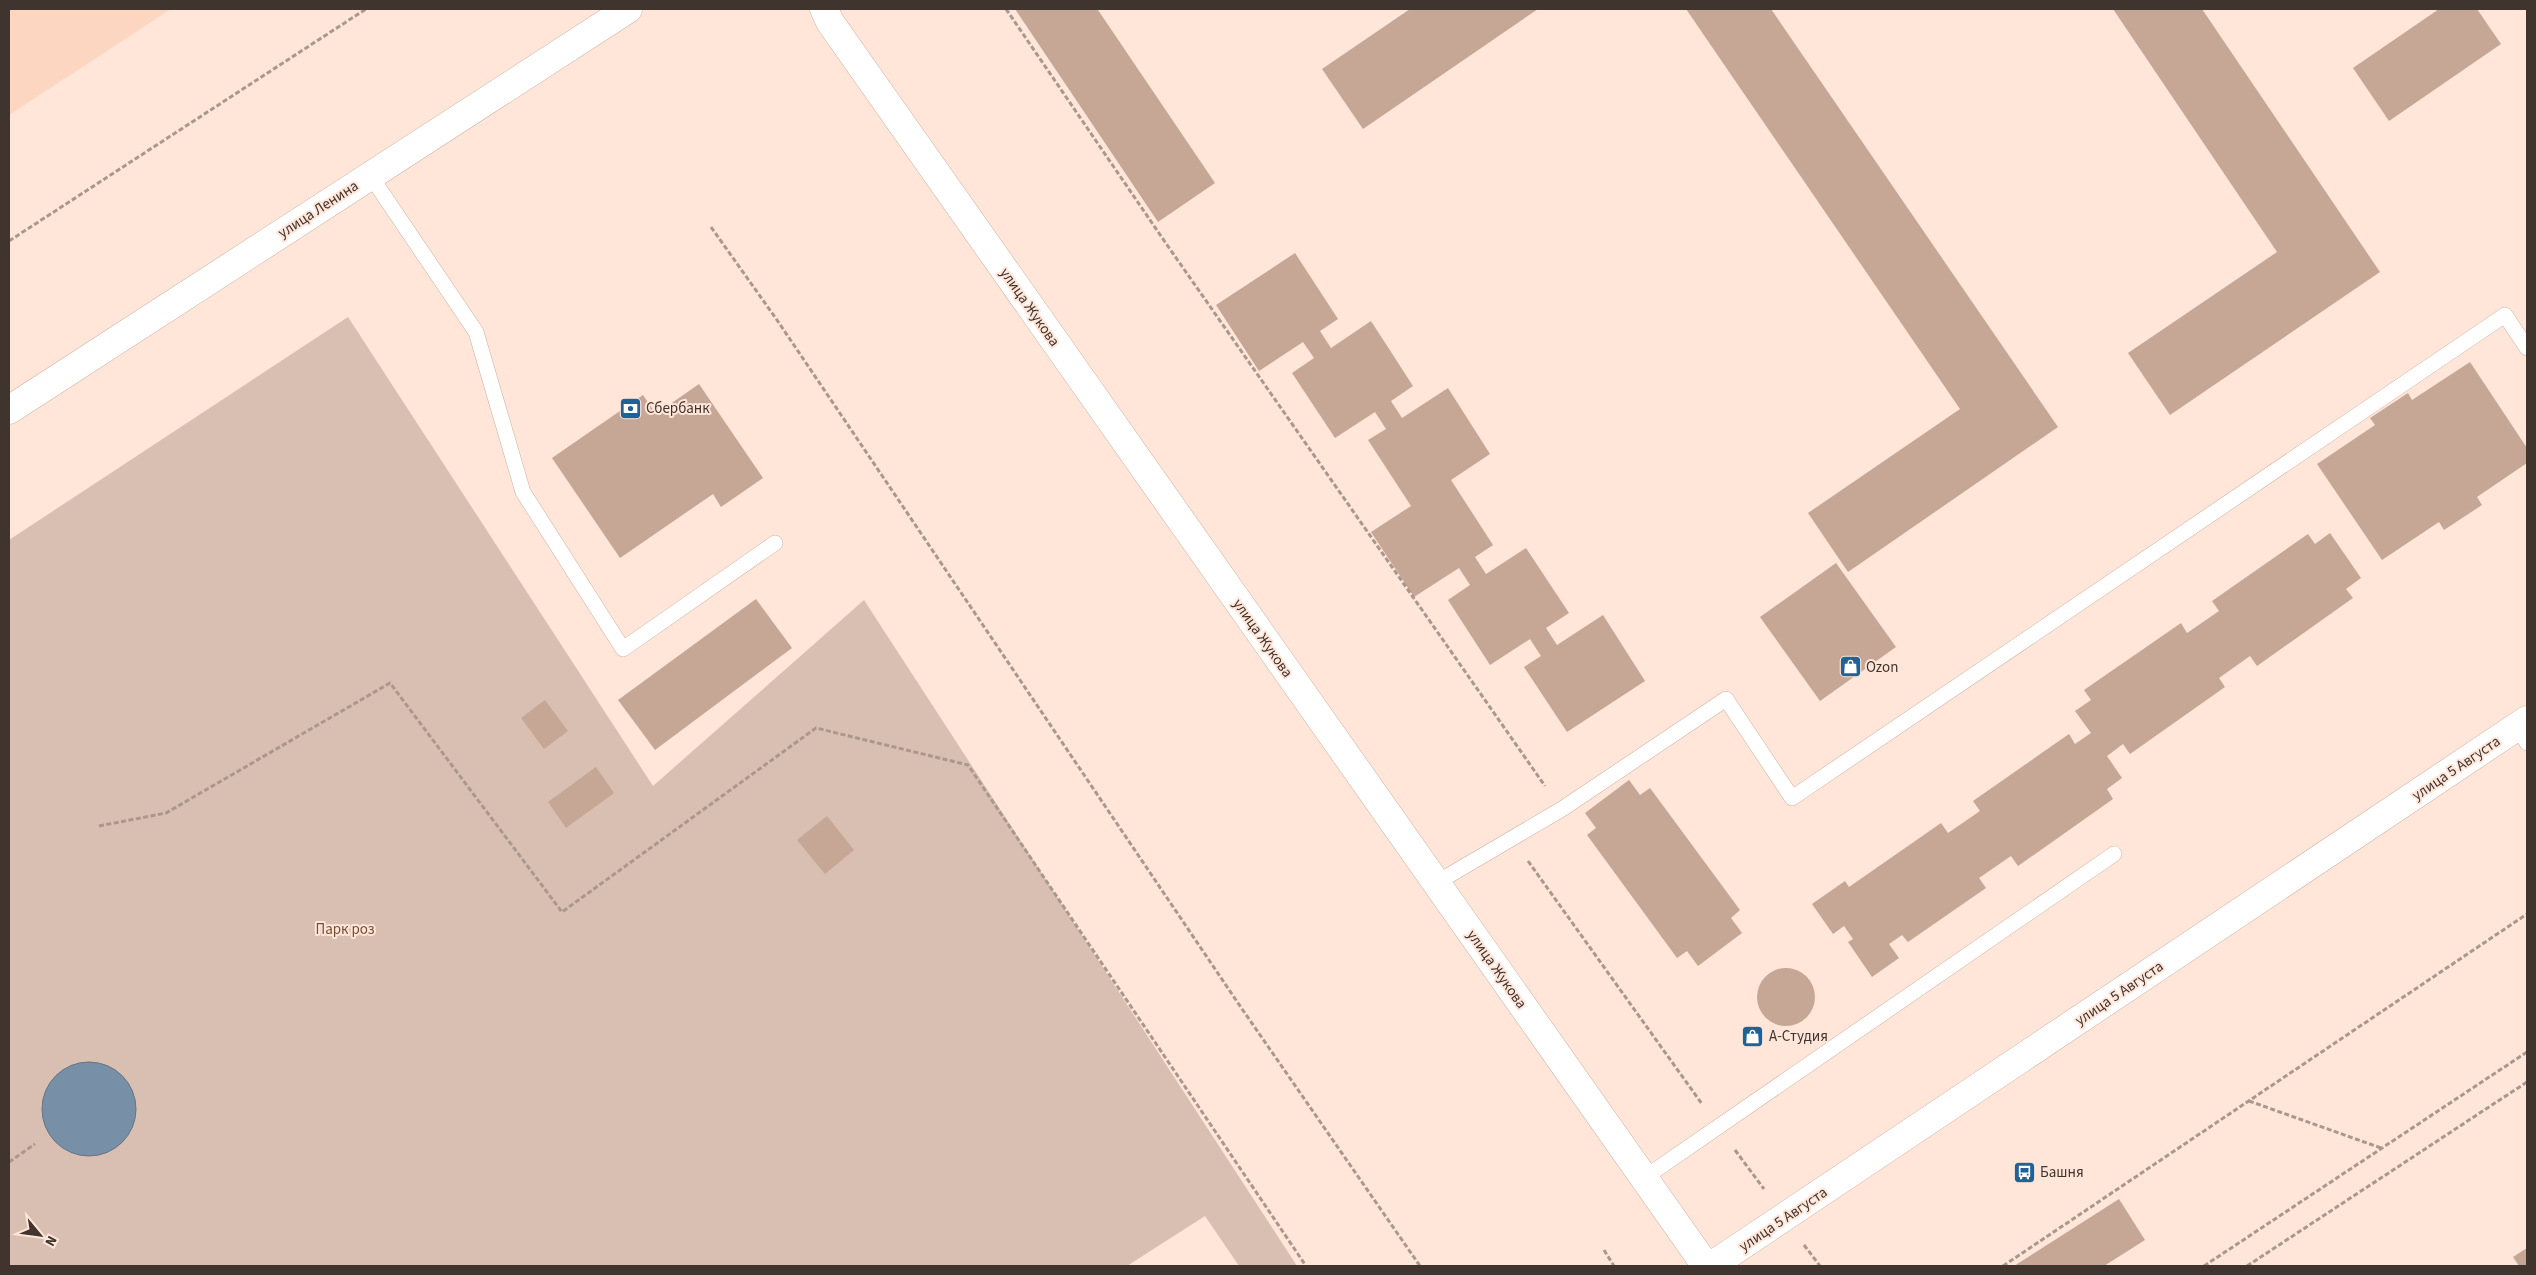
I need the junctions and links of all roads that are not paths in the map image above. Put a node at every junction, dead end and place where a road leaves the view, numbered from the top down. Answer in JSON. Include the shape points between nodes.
{"nodes":[{"id":1,"x":628,"y":9,"type":"edge"},
{"id":2,"x":824,"y":9,"type":"edge"},
{"id":3,"x":370,"y":175,"type":"junction"},
{"id":4,"x":2527,"y":348,"type":"edge"},
{"id":5,"x":9,"y":410,"type":"edge"},
{"id":6,"x":775,"y":543,"type":"dead end"},
{"id":7,"x":2524,"y":730,"type":"edge"},
{"id":8,"x":2114,"y":854,"type":"dead end"},
{"id":9,"x":1436,"y":883,"type":"junction"},
{"id":10,"x":1644,"y":1178,"type":"junction"},
{"id":11,"x":1706,"y":1266,"type":"edge"},
{"id":12,"x":1711,"y":1266,"type":"edge"}],
"edges":[{"from":1,"to":3,"type":"street","name":"улица Ленина"},
{"from":2,"to":9,"type":"street","name":"улица Жукова","via":[[858,62]]},
{"from":3,"to":5,"type":"street","name":"улица Ленина"},
{"from":3,"to":6,"type":"lane","via":[[476,332],[523,492],[623,649]]},
{"from":4,"to":9,"type":"lane","via":[[2505,316],[1792,798],[1726,699],[1562,809]]},
{"from":7,"to":12,"type":"street","name":"улица 5 Августа"},
{"from":8,"to":10,"type":"lane"},
{"from":9,"to":10,"type":"street","name":"улица Жукова"},
{"from":10,"to":11,"type":"street","name":"улица Жукова"}]}
